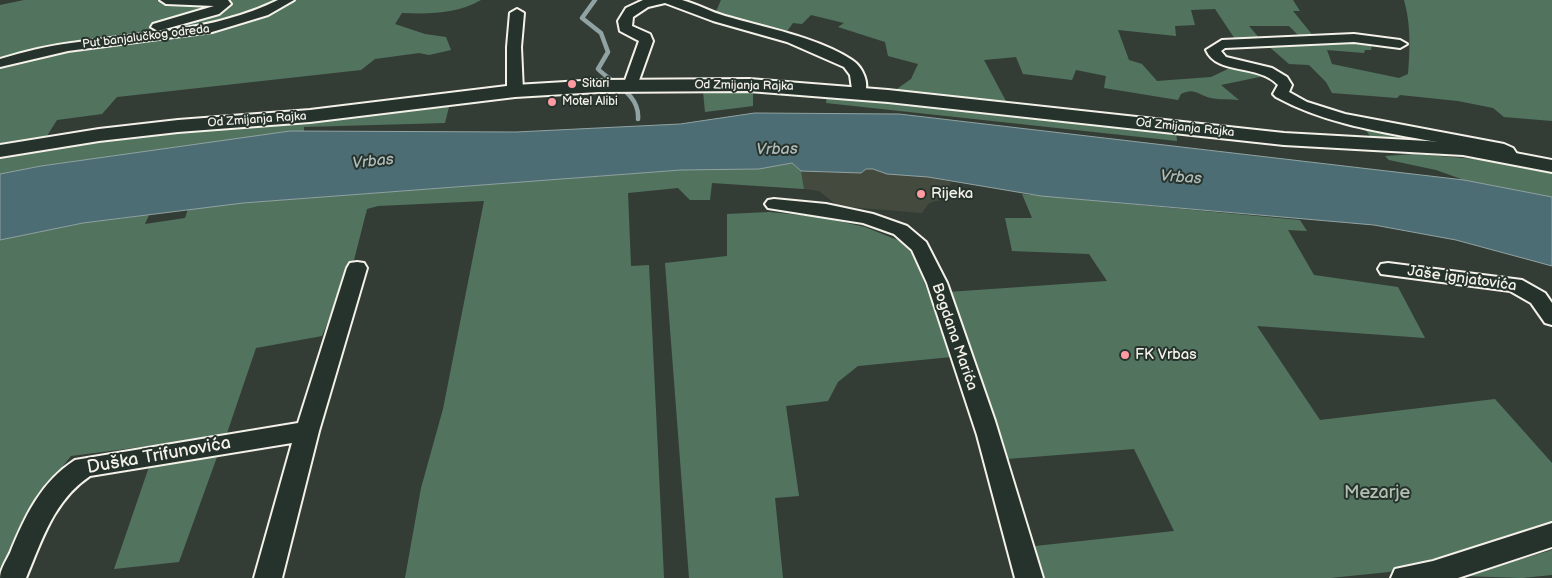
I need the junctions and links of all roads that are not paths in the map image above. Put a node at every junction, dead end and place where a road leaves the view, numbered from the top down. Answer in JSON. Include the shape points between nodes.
{"nodes":[{"id":1,"x":166,"y":0,"type":"edge"},
{"id":2,"x":288,"y":0,"type":"edge"},
{"id":3,"x":662,"y":0,"type":"edge"},
{"id":4,"x":669,"y":0,"type":"edge"},
{"id":5,"x":517,"y":13,"type":"dead end"},
{"id":6,"x":1400,"y":44,"type":"dead end"},
{"id":7,"x":28,"y":55,"type":"junction"},
{"id":8,"x":0,"y":63,"type":"edge"},
{"id":9,"x":630,"y":86,"type":"junction"},
{"id":10,"x":515,"y":91,"type":"junction"},
{"id":11,"x":858,"y":93,"type":"junction"},
{"id":12,"x":0,"y":152,"type":"edge"},
{"id":13,"x":1511,"y":157,"type":"junction"},
{"id":14,"x":1552,"y":166,"type":"edge"},
{"id":15,"x":774,"y":204,"type":"dead end"},
{"id":16,"x":357,"y":268,"type":"dead end"},
{"id":17,"x":1388,"y":268,"type":"dead end"},
{"id":18,"x":1552,"y":318,"type":"edge"},
{"id":19,"x":306,"y":431,"type":"junction"},
{"id":20,"x":1552,"y":535,"type":"edge"},
{"id":21,"x":12,"y":578,"type":"edge"},
{"id":22,"x":268,"y":578,"type":"edge"},
{"id":23,"x":1029,"y":578,"type":"edge"},
{"id":24,"x":1405,"y":578,"type":"edge"}],
"edges":[{"from":1,"to":7,"type":"street","via":[[225,4],[214,11],[162,26],[64,41]]},
{"from":2,"to":7,"type":"street","name":"Put banjalučkog odreda","via":[[227,26]]},
{"from":3,"to":9,"type":"street","via":[[644,3],[625,19],[625,28],[645,37],[646,41]]},
{"from":4,"to":11,"type":"street","via":[[792,39],[840,59],[849,64],[857,75]]},
{"from":5,"to":10,"type":"street"},
{"from":6,"to":13,"type":"street","name":"Od Zmijanja Rajka","via":[[1370,39],[1300,40],[1222,44],[1212,50],[1221,60],[1277,76],[1285,83],[1281,94],[1322,113],[1410,133],[1498,147]]},
{"from":7,"to":8,"type":"street","name":"Put banjalučkog odreda"},
{"from":9,"to":10,"type":"street","name":"Od Zmijanja Rajka"},
{"from":9,"to":11,"type":"street","name":"Od Zmijanja Rajka","via":[[758,85]]},
{"from":10,"to":12,"type":"street","name":"Od Zmijanja Rajka","via":[[310,116],[100,135]]},
{"from":11,"to":13,"type":"street","name":"Od Zmijanja Rajka","via":[[1244,135],[1463,149]]},
{"from":13,"to":14,"type":"street","name":"Od Zmijanja Rajka"},
{"from":15,"to":23,"type":"street","name":"Bogdana Marića","via":[[884,223],[913,238],[923,252],[993,448]]},
{"from":16,"to":19,"type":"street"},
{"from":17,"to":18,"type":"street","name":"Jaše ignjatovića","via":[[1515,285],[1538,298]]},
{"from":19,"to":21,"type":"street","name":"Duška Trifunovića","via":[[84,467],[74,472],[54,492]]},
{"from":19,"to":22,"type":"street"},
{"from":20,"to":24,"type":"street","via":[[1433,574]]}]}
